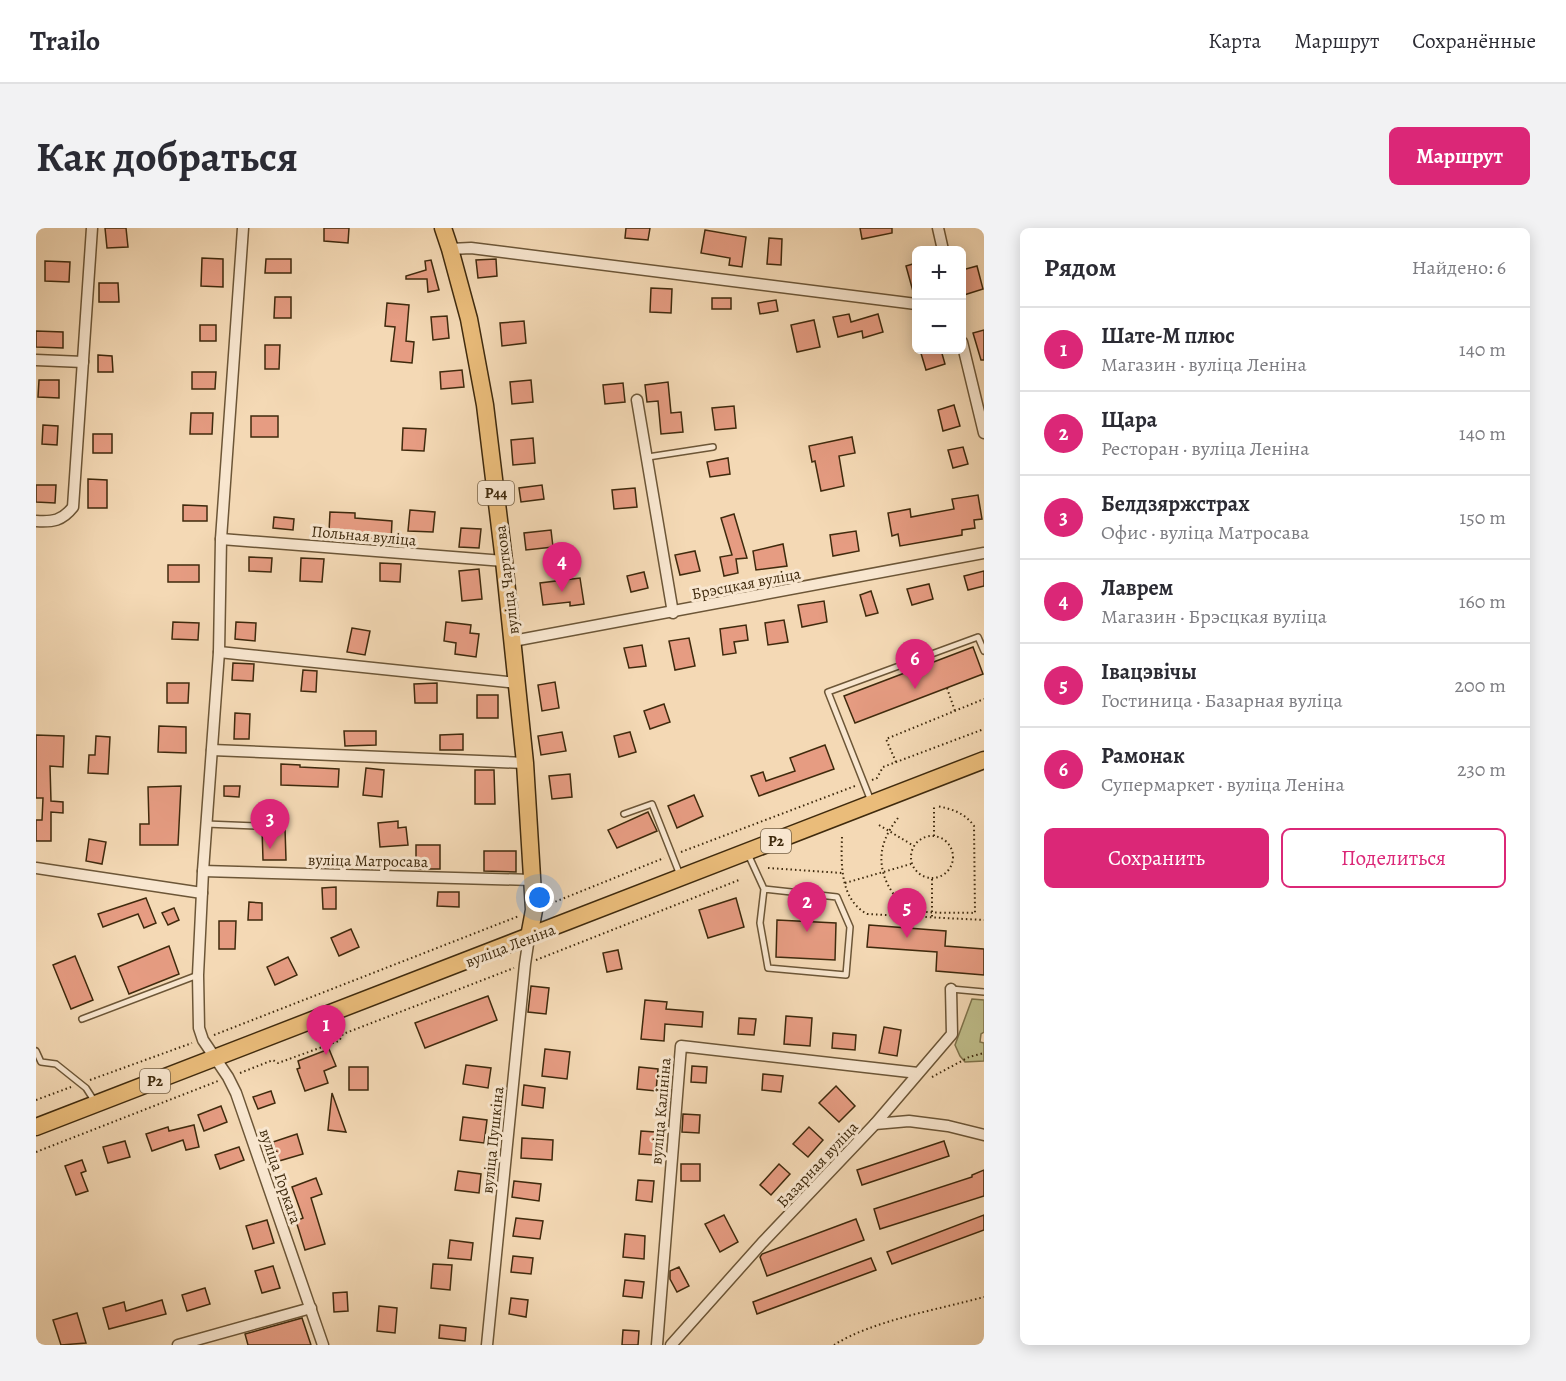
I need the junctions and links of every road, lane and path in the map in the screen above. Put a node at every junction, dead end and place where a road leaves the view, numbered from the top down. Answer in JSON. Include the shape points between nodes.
{"nodes":[{"id":1,"x":92,"y":228,"type":"edge"},
{"id":2,"x":243,"y":228,"type":"edge"},
{"id":3,"x":442,"y":228,"type":"edge"},
{"id":4,"x":938,"y":228,"type":"edge"},
{"id":5,"x":942,"y":246,"type":"edge"},
{"id":6,"x":450,"y":249,"type":"junction"},
{"id":7,"x":912,"y":303,"type":"edge"},
{"id":8,"x":965,"y":354,"type":"edge"},
{"id":9,"x":36,"y":360,"type":"edge"},
{"id":10,"x":82,"y":362,"type":"junction"},
{"id":11,"x":637,"y":400,"type":"dead end"},
{"id":12,"x":984,"y":433,"type":"edge"},
{"id":13,"x":713,"y":447,"type":"dead end"},
{"id":14,"x":648,"y":457,"type":"junction"},
{"id":15,"x":36,"y":521,"type":"edge"},
{"id":16,"x":221,"y":539,"type":"junction"},
{"id":17,"x":984,"y":553,"type":"edge"},
{"id":18,"x":504,"y":561,"type":"junction"},
{"id":19,"x":673,"y":613,"type":"junction"},
{"id":20,"x":513,"y":641,"type":"junction"},
{"id":21,"x":984,"y":651,"type":"edge"},
{"id":22,"x":219,"y":652,"type":"junction"},
{"id":23,"x":517,"y":683,"type":"junction"},
{"id":24,"x":947,"y":688,"type":"dead end"},
{"id":25,"x":984,"y":699,"type":"edge"},
{"id":26,"x":956,"y":711,"type":"junction"},
{"id":27,"x":984,"y":729,"type":"edge"},
{"id":28,"x":212,"y":750,"type":"junction"},
{"id":29,"x":984,"y":760,"type":"edge"},
{"id":30,"x":896,"y":762,"type":"junction"},
{"id":31,"x":525,"y":763,"type":"junction"},
{"id":32,"x":864,"y":783,"type":"junction"},
{"id":33,"x":872,"y":805,"type":"junction"},
{"id":34,"x":624,"y":814,"type":"dead end"},
{"id":35,"x":898,"y":818,"type":"dead end"},
{"id":36,"x":206,"y":824,"type":"junction"},
{"id":37,"x":879,"y":825,"type":"dead end"},
{"id":38,"x":256,"y":826,"type":"dead end"},
{"id":39,"x":888,"y":831,"type":"junction"},
{"id":40,"x":934,"y":836,"type":"junction"},
{"id":41,"x":842,"y":837,"type":"dead end"},
{"id":42,"x":914,"y":846,"type":"junction"},
{"id":43,"x":748,"y":852,"type":"junction"},
{"id":44,"x":672,"y":855,"type":"junction"},
{"id":45,"x":912,"y":864,"type":"junction"},
{"id":46,"x":36,"y":868,"type":"edge"},
{"id":47,"x":768,"y":868,"type":"dead end"},
{"id":48,"x":203,"y":871,"type":"junction"},
{"id":49,"x":882,"y":872,"type":"junction"},
{"id":50,"x":842,"y":873,"type":"junction"},
{"id":51,"x":681,"y":878,"type":"junction"},
{"id":52,"x":932,"y":879,"type":"junction"},
{"id":53,"x":532,"y":880,"type":"junction"},
{"id":54,"x":740,"y":880,"type":"dead end"},
{"id":55,"x":845,"y":883,"type":"junction"},
{"id":56,"x":764,"y":889,"type":"junction"},
{"id":57,"x":202,"y":892,"type":"junction"},
{"id":58,"x":534,"y":910,"type":"junction"},
{"id":59,"x":931,"y":911,"type":"junction"},
{"id":60,"x":932,"y":918,"type":"junction"},
{"id":61,"x":984,"y":920,"type":"edge"},
{"id":62,"x":529,"y":937,"type":"junction"},
{"id":63,"x":525,"y":964,"type":"junction"},
{"id":64,"x":198,"y":975,"type":"junction"},
{"id":65,"x":951,"y":989,"type":"joint"},
{"id":66,"x":984,"y":992,"type":"edge"},
{"id":67,"x":82,"y":1019,"type":"dead end"},
{"id":68,"x":203,"y":1040,"type":"junction"},
{"id":69,"x":36,"y":1051,"type":"edge"},
{"id":70,"x":984,"y":1053,"type":"edge"},
{"id":71,"x":215,"y":1058,"type":"junction"},
{"id":72,"x":918,"y":1073,"type":"junction"},
{"id":73,"x":228,"y":1077,"type":"junction"},
{"id":74,"x":931,"y":1077,"type":"dead end"},
{"id":75,"x":80,"y":1084,"type":"junction"},
{"id":76,"x":36,"y":1100,"type":"edge"},
{"id":77,"x":96,"y":1104,"type":"junction"},
{"id":78,"x":875,"y":1124,"type":"junction"},
{"id":79,"x":36,"y":1127,"type":"edge"},
{"id":80,"x":984,"y":1135,"type":"edge"},
{"id":81,"x":36,"y":1152,"type":"edge"},
{"id":82,"x":984,"y":1297,"type":"edge"},
{"id":83,"x":311,"y":1308,"type":"junction"},
{"id":84,"x":178,"y":1345,"type":"edge"},
{"id":85,"x":323,"y":1345,"type":"edge"},
{"id":86,"x":487,"y":1345,"type":"edge"},
{"id":87,"x":657,"y":1345,"type":"edge"},
{"id":88,"x":671,"y":1345,"type":"edge"},
{"id":89,"x":834,"y":1345,"type":"edge"}],
"edges":[{"from":1,"to":10,"type":"street"},
{"from":2,"to":16,"type":"street"},
{"from":3,"to":6,"type":"main road","name":"вуліца Чарткова","number":"Р44"},
{"from":4,"to":5,"type":"street"},
{"from":6,"to":7,"type":"street","via":[[471,248]]},
{"from":6,"to":18,"type":"main road","name":"вуліца Чарткова","number":"Р44","via":[[469,319],[485,405]]},
{"from":8,"to":12,"type":"street"},
{"from":9,"to":10,"type":"street"},
{"from":10,"to":15,"type":"street","via":[[73,507],[54,522]]},
{"from":11,"to":14,"type":"street"},
{"from":13,"to":14,"type":"lane"},
{"from":14,"to":19,"type":"street"},
{"from":16,"to":18,"type":"street","name":"Польная вуліца"},
{"from":16,"to":22,"type":"street"},
{"from":17,"to":19,"type":"street","name":"Брэсцкая вуліца"},
{"from":18,"to":20,"type":"main road","name":"вуліца Чарткова","number":"Р44"},
{"from":19,"to":20,"type":"street","name":"Брэсцкая вуліца"},
{"from":20,"to":23,"type":"main road","name":"вуліца Чарткова","number":"Р44"},
{"from":21,"to":32,"type":"lane","via":[[978,637],[828,692]]},
{"from":22,"to":23,"type":"street"},
{"from":22,"to":28,"type":"street"},
{"from":23,"to":31,"type":"main road","name":"вуліца Чарткова","number":"Р44"},
{"from":24,"to":26,"type":"path"},
{"from":25,"to":26,"type":"path"},
{"from":26,"to":30,"type":"path","via":[[886,739]]},
{"from":27,"to":30,"type":"path"},
{"from":28,"to":31,"type":"street"},
{"from":28,"to":36,"type":"street"},
{"from":29,"to":33,"type":"main road","name":"вуліца Леніна","number":"Р2"},
{"from":30,"to":32,"type":"path"},
{"from":31,"to":53,"type":"main road","name":"вуліца Чарткова","number":"Р44"},
{"from":32,"to":33,"type":"lane"},
{"from":32,"to":44,"type":"path"},
{"from":33,"to":43,"type":"main road","name":"вуліца Леніна","number":"Р2"},
{"from":34,"to":44,"type":"lane","via":[[652,804]]},
{"from":35,"to":39,"type":"path"},
{"from":36,"to":38,"type":"lane"},
{"from":36,"to":48,"type":"street"},
{"from":37,"to":39,"type":"path"},
{"from":39,"to":42,"type":"path"},
{"from":39,"to":49,"type":"path","via":[[880,858]]},
{"from":40,"to":42,"type":"path"},
{"from":40,"to":52,"type":"path","via":[[945,840],[954,856],[948,872]]},
{"from":40,"to":59,"type":"path","via":[[935,806],[961,813],[974,826],[975,913]]},
{"from":41,"to":50,"type":"path"},
{"from":42,"to":45,"type":"path"},
{"from":43,"to":51,"type":"main road","name":"вуліца Леніна","number":"Р2"},
{"from":43,"to":56,"type":"lane"},
{"from":44,"to":51,"type":"lane"},
{"from":44,"to":58,"type":"path"},
{"from":45,"to":49,"type":"path"},
{"from":45,"to":52,"type":"path","via":[[916,872]]},
{"from":46,"to":57,"type":"street"},
{"from":47,"to":50,"type":"path"},
{"from":48,"to":53,"type":"street","name":"вуліца Матросава"},
{"from":48,"to":57,"type":"street"},
{"from":49,"to":55,"type":"path"},
{"from":49,"to":59,"type":"path","via":[[899,901],[909,908]]},
{"from":50,"to":55,"type":"path"},
{"from":51,"to":62,"type":"main road","name":"вуліца Леніна","number":"Р2"},
{"from":52,"to":59,"type":"path"},
{"from":53,"to":58,"type":"main road","name":"вуліца Чарткова","number":"Р44"},
{"from":54,"to":63,"type":"path"},
{"from":55,"to":60,"type":"path","via":[[856,908],[867,914]]},
{"from":56,"to":56,"type":"lane","via":[[837,897],[850,927],[846,975],[768,968],[760,923]]},
{"from":57,"to":64,"type":"street"},
{"from":58,"to":62,"type":"main road","name":"вуліца Чарткова","number":"Р44"},
{"from":58,"to":68,"type":"path"},
{"from":59,"to":60,"type":"path"},
{"from":60,"to":61,"type":"path"},
{"from":62,"to":63,"type":"street","name":"вуліца Пушкіна"},
{"from":62,"to":71,"type":"main road","name":"вуліца Леніна","number":"Р2"},
{"from":63,"to":73,"type":"path","via":[[343,1034],[339,1041]]},
{"from":63,"to":86,"type":"street","name":"вуліца Пушкіна"},
{"from":64,"to":67,"type":"lane"},
{"from":64,"to":68,"type":"street","via":[[199,1028]]},
{"from":65,"to":66,"type":"lane"},
{"from":65,"to":72,"type":"street","name":"Базарная вуліца","via":[[952,1034]]},
{"from":68,"to":71,"type":"street","name":"вуліца Горкага"},
{"from":68,"to":75,"type":"path"},
{"from":69,"to":75,"type":"lane","via":[[41,1062],[56,1064]]},
{"from":70,"to":74,"type":"path"},
{"from":71,"to":73,"type":"street","name":"вуліца Горкага"},
{"from":71,"to":77,"type":"main road","name":"вуліца Леніна","number":"Р2"},
{"from":72,"to":78,"type":"street","name":"Базарная вуліца"},
{"from":72,"to":87,"type":"street","name":"вуліца Калініна","via":[[681,1046]]},
{"from":73,"to":81,"type":"path"},
{"from":73,"to":83,"type":"street","name":"вуліца Горкага"},
{"from":75,"to":76,"type":"path"},
{"from":75,"to":77,"type":"lane"},
{"from":77,"to":79,"type":"main road","name":"вуліца Леніна","number":"Р2"},
{"from":78,"to":80,"type":"street","via":[[909,1121]]},
{"from":78,"to":88,"type":"street","name":"Базарная вуліца"},
{"from":82,"to":89,"type":"path","via":[[888,1323]]},
{"from":83,"to":84,"type":"street"},
{"from":83,"to":85,"type":"street","name":"вуліца Горкага"}]}
